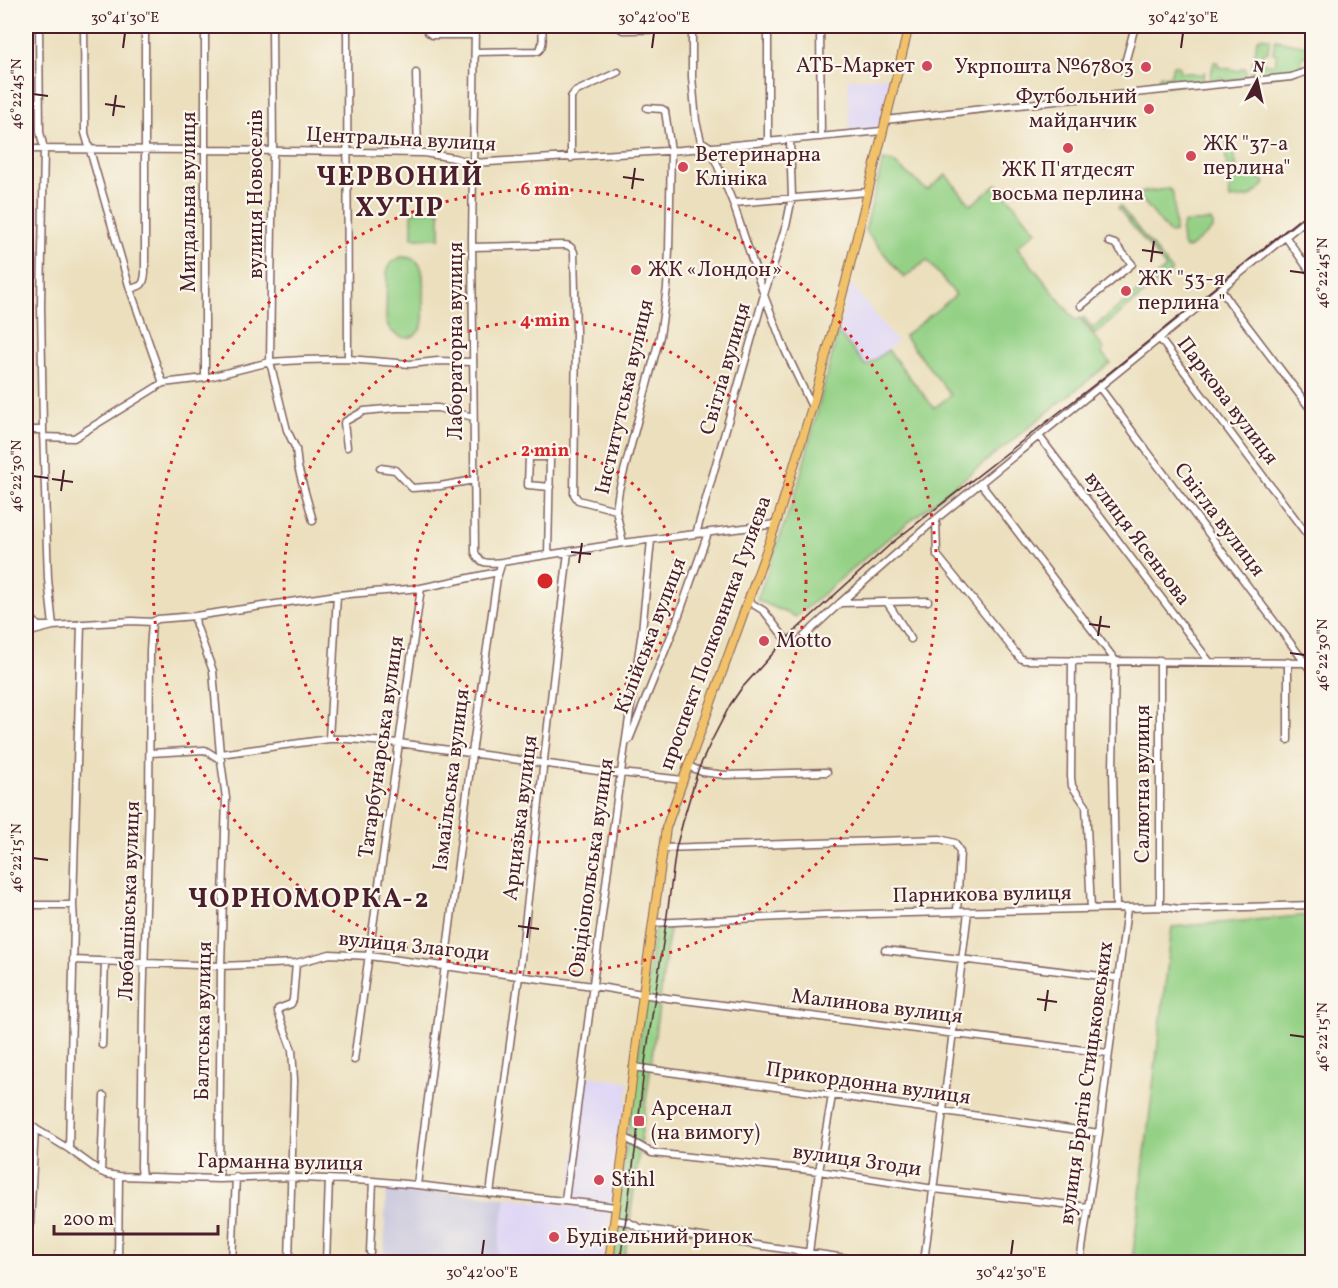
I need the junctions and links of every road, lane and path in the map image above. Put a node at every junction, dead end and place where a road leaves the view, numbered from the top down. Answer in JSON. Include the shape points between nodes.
{"nodes":[{"id":1,"x":39,"y":26,"type":"edge"},
{"id":2,"x":84,"y":26,"type":"edge"},
{"id":3,"x":146,"y":26,"type":"edge"},
{"id":4,"x":205,"y":26,"type":"edge"},
{"id":5,"x":272,"y":26,"type":"edge"},
{"id":6,"x":347,"y":26,"type":"edge"},
{"id":7,"x":426,"y":26,"type":"edge"},
{"id":8,"x":475,"y":26,"type":"edge"},
{"id":9,"x":542,"y":26,"type":"edge"},
{"id":10,"x":617,"y":26,"type":"edge"},
{"id":11,"x":768,"y":26,"type":"edge"},
{"id":12,"x":820,"y":26,"type":"edge"},
{"id":13,"x":909,"y":26,"type":"edge"},
{"id":14,"x":1135,"y":26,"type":"edge"},
{"id":15,"x":692,"y":27,"type":"edge"},
{"id":16,"x":475,"y":35,"type":"junction"},
{"id":17,"x":475,"y":52,"type":"junction"},
{"id":18,"x":1312,"y":63,"type":"edge"},
{"id":19,"x":1123,"y":70,"type":"dead end"},
{"id":20,"x":618,"y":72,"type":"dead end"},
{"id":21,"x":416,"y":73,"type":"dead end"},
{"id":22,"x":647,"y":108,"type":"dead end"},
{"id":23,"x":885,"y":120,"type":"junction"},
{"id":24,"x":882,"y":131,"type":"junction"},
{"id":25,"x":821,"y":137,"type":"junction"},
{"id":26,"x":790,"y":140,"type":"junction"},
{"id":27,"x":768,"y":142,"type":"junction"},
{"id":28,"x":710,"y":147,"type":"junction"},
{"id":29,"x":26,"y":149,"type":"edge"},
{"id":30,"x":44,"y":149,"type":"junction"},
{"id":31,"x":90,"y":149,"type":"junction"},
{"id":32,"x":145,"y":150,"type":"junction"},
{"id":33,"x":205,"y":150,"type":"junction"},
{"id":34,"x":671,"y":151,"type":"junction"},
{"id":35,"x":273,"y":152,"type":"junction"},
{"id":36,"x":347,"y":152,"type":"junction"},
{"id":37,"x":418,"y":153,"type":"junction"},
{"id":38,"x":571,"y":158,"type":"junction"},
{"id":39,"x":473,"y":164,"type":"junction"},
{"id":40,"x":868,"y":192,"type":"junction"},
{"id":41,"x":791,"y":198,"type":"junction"},
{"id":42,"x":733,"y":203,"type":"junction"},
{"id":43,"x":1312,"y":215,"type":"edge"},
{"id":44,"x":1285,"y":236,"type":"junction"},
{"id":45,"x":1109,"y":242,"type":"dead end"},
{"id":46,"x":472,"y":247,"type":"junction"},
{"id":47,"x":1312,"y":274,"type":"edge"},
{"id":48,"x":130,"y":289,"type":"junction"},
{"id":49,"x":1221,"y":289,"type":"junction"},
{"id":50,"x":764,"y":295,"type":"junction"},
{"id":51,"x":1081,"y":306,"type":"dead end"},
{"id":52,"x":1160,"y":339,"type":"junction"},
{"id":53,"x":348,"y":359,"type":"junction"},
{"id":54,"x":270,"y":362,"type":"junction"},
{"id":55,"x":472,"y":362,"type":"junction"},
{"id":56,"x":205,"y":378,"type":"junction"},
{"id":57,"x":164,"y":383,"type":"junction"},
{"id":58,"x":1100,"y":388,"type":"junction"},
{"id":59,"x":812,"y":407,"type":"junction"},
{"id":60,"x":1312,"y":411,"type":"edge"},
{"id":61,"x":473,"y":417,"type":"junction"},
{"id":62,"x":26,"y":430,"type":"edge"},
{"id":63,"x":43,"y":433,"type":"junction"},
{"id":64,"x":1039,"y":436,"type":"junction"},
{"id":65,"x":347,"y":447,"type":"dead end"},
{"id":66,"x":380,"y":468,"type":"dead end"},
{"id":67,"x":474,"y":480,"type":"junction"},
{"id":68,"x":981,"y":484,"type":"junction"},
{"id":69,"x":550,"y":487,"type":"junction"},
{"id":70,"x":616,"y":510,"type":"junction"},
{"id":71,"x":936,"y":519,"type":"junction"},
{"id":72,"x":313,"y":521,"type":"dead end"},
{"id":73,"x":776,"y":524,"type":"junction"},
{"id":74,"x":708,"y":533,"type":"junction"},
{"id":75,"x":696,"y":534,"type":"junction"},
{"id":76,"x":651,"y":540,"type":"junction"},
{"id":77,"x":1312,"y":541,"type":"edge"},
{"id":78,"x":623,"y":543,"type":"junction"},
{"id":79,"x":568,"y":552,"type":"junction"},
{"id":80,"x":548,"y":555,"type":"junction"},
{"id":81,"x":502,"y":562,"type":"junction"},
{"id":82,"x":498,"y":572,"type":"junction"},
{"id":83,"x":421,"y":588,"type":"junction"},
{"id":84,"x":337,"y":595,"type":"junction"},
{"id":85,"x":748,"y":601,"type":"junction"},
{"id":86,"x":928,"y":601,"type":"dead end"},
{"id":87,"x":886,"y":602,"type":"junction"},
{"id":88,"x":840,"y":603,"type":"junction"},
{"id":89,"x":26,"y":611,"type":"edge"},
{"id":90,"x":195,"y":616,"type":"junction"},
{"id":91,"x":81,"y":624,"type":"junction"},
{"id":92,"x":151,"y":625,"type":"junction"},
{"id":93,"x":53,"y":626,"type":"junction"},
{"id":94,"x":26,"y":633,"type":"edge"},
{"id":95,"x":911,"y":639,"type":"dead end"},
{"id":96,"x":1072,"y":660,"type":"junction"},
{"id":97,"x":1115,"y":660,"type":"junction"},
{"id":98,"x":1160,"y":660,"type":"junction"},
{"id":99,"x":1209,"y":661,"type":"junction"},
{"id":100,"x":1288,"y":663,"type":"junction"},
{"id":101,"x":1305,"y":663,"type":"junction"},
{"id":102,"x":1312,"y":672,"type":"edge"},
{"id":103,"x":329,"y":739,"type":"junction"},
{"id":104,"x":1288,"y":740,"type":"dead end"},
{"id":105,"x":399,"y":743,"type":"junction"},
{"id":106,"x":624,"y":751,"type":"junction"},
{"id":107,"x":150,"y":753,"type":"junction"},
{"id":108,"x":472,"y":753,"type":"junction"},
{"id":109,"x":221,"y":757,"type":"junction"},
{"id":110,"x":544,"y":763,"type":"junction"},
{"id":111,"x":688,"y":766,"type":"junction"},
{"id":112,"x":621,"y":772,"type":"junction"},
{"id":113,"x":827,"y":772,"type":"dead end"},
{"id":114,"x":682,"y":780,"type":"junction"},
{"id":115,"x":663,"y":848,"type":"junction"},
{"id":116,"x":26,"y":905,"type":"edge"},
{"id":117,"x":74,"y":905,"type":"junction"},
{"id":118,"x":1312,"y":905,"type":"edge"},
{"id":119,"x":1160,"y":907,"type":"junction"},
{"id":120,"x":1116,"y":908,"type":"junction"},
{"id":121,"x":1127,"y":908,"type":"junction"},
{"id":122,"x":1091,"y":909,"type":"junction"},
{"id":123,"x":957,"y":912,"type":"junction"},
{"id":124,"x":968,"y":912,"type":"junction"},
{"id":125,"x":653,"y":923,"type":"junction"},
{"id":126,"x":885,"y":950,"type":"dead end"},
{"id":127,"x":369,"y":956,"type":"junction"},
{"id":128,"x":74,"y":960,"type":"junction"},
{"id":129,"x":962,"y":960,"type":"junction"},
{"id":130,"x":105,"y":962,"type":"junction"},
{"id":131,"x":145,"y":963,"type":"junction"},
{"id":132,"x":296,"y":963,"type":"junction"},
{"id":133,"x":220,"y":966,"type":"junction"},
{"id":134,"x":445,"y":966,"type":"junction"},
{"id":135,"x":519,"y":976,"type":"junction"},
{"id":136,"x":1118,"y":978,"type":"junction"},
{"id":137,"x":593,"y":986,"type":"junction"},
{"id":138,"x":643,"y":994,"type":"junction"},
{"id":139,"x":953,"y":1033,"type":"junction"},
{"id":140,"x":102,"y":1045,"type":"dead end"},
{"id":141,"x":1108,"y":1053,"type":"junction"},
{"id":142,"x":354,"y":1060,"type":"dead end"},
{"id":143,"x":633,"y":1067,"type":"junction"},
{"id":144,"x":104,"y":1096,"type":"dead end"},
{"id":145,"x":832,"y":1096,"type":"junction"},
{"id":146,"x":944,"y":1111,"type":"junction"},
{"id":147,"x":26,"y":1123,"type":"edge"},
{"id":148,"x":35,"y":1128,"type":"junction"},
{"id":149,"x":1099,"y":1133,"type":"junction"},
{"id":150,"x":624,"y":1137,"type":"junction"},
{"id":151,"x":69,"y":1149,"type":"junction"},
{"id":152,"x":819,"y":1171,"type":"junction"},
{"id":153,"x":101,"y":1172,"type":"junction"},
{"id":154,"x":119,"y":1176,"type":"junction"},
{"id":155,"x":142,"y":1176,"type":"junction"},
{"id":156,"x":236,"y":1178,"type":"junction"},
{"id":157,"x":291,"y":1178,"type":"junction"},
{"id":158,"x":219,"y":1179,"type":"junction"},
{"id":159,"x":329,"y":1179,"type":"junction"},
{"id":160,"x":373,"y":1181,"type":"junction"},
{"id":161,"x":417,"y":1185,"type":"junction"},
{"id":162,"x":934,"y":1189,"type":"junction"},
{"id":163,"x":490,"y":1194,"type":"junction"},
{"id":164,"x":564,"y":1200,"type":"junction"},
{"id":165,"x":616,"y":1207,"type":"junction"},
{"id":166,"x":1088,"y":1207,"type":"junction"},
{"id":167,"x":615,"y":1220,"type":"junction"},
{"id":168,"x":30,"y":1224,"type":"dead end"},
{"id":169,"x":370,"y":1252,"type":"dead end"},
{"id":170,"x":809,"y":1253,"type":"junction"},
{"id":171,"x":118,"y":1263,"type":"edge"},
{"id":172,"x":232,"y":1263,"type":"edge"},
{"id":173,"x":290,"y":1263,"type":"edge"},
{"id":174,"x":326,"y":1263,"type":"edge"},
{"id":175,"x":609,"y":1263,"type":"edge"},
{"id":176,"x":873,"y":1263,"type":"edge"},
{"id":177,"x":924,"y":1263,"type":"edge"},
{"id":178,"x":1080,"y":1263,"type":"edge"}],
"edges":[{"from":1,"to":30,"type":"street","via":[[40,132]]},
{"from":2,"to":31,"type":"street","via":[[84,126]]},
{"from":3,"to":32,"type":"street"},
{"from":4,"to":33,"type":"street","name":"Мигдальна вулиця"},
{"from":5,"to":35,"type":"street","name":"вулиця Новоселів"},
{"from":6,"to":36,"type":"street"},
{"from":7,"to":16,"type":"street","via":[[432,35]]},
{"from":8,"to":16,"type":"street","name":"Лабораторна вулиця"},
{"from":9,"to":17,"type":"street","via":[[542,46],[538,51]]},
{"from":10,"to":15,"type":"street","via":[[623,30]]},
{"from":11,"to":27,"type":"street"},
{"from":12,"to":25,"type":"street"},
{"from":13,"to":23,"type":"main road","name":"проспект Полковника Гуляєва"},
{"from":14,"to":19,"type":"street"},
{"from":15,"to":28,"type":"street","name":"Світла вулиця","via":[[696,121],[701,141]]},
{"from":16,"to":17,"type":"street","name":"Лабораторна вулиця"},
{"from":17,"to":39,"type":"street","name":"Лабораторна вулиця"},
{"from":18,"to":23,"type":"street","via":[[1305,72],[1291,77]]},
{"from":20,"to":38,"type":"street","via":[[571,97]]},
{"from":21,"to":37,"type":"street"},
{"from":22,"to":34,"type":"street","name":"Інститутська вулиця","via":[[665,111]]},
{"from":23,"to":24,"type":"main road","name":"проспект Полковника Гуляєва"},
{"from":24,"to":25,"type":"street","name":"Центральна вулиця"},
{"from":24,"to":40,"type":"main road","name":"проспект Полковника Гуляєва"},
{"from":25,"to":26,"type":"street","name":"Центральна вулиця"},
{"from":26,"to":27,"type":"street","name":"Центральна вулиця"},
{"from":26,"to":41,"type":"street"},
{"from":27,"to":28,"type":"street","name":"Центральна вулиця"},
{"from":28,"to":34,"type":"street","name":"Центральна вулиця"},
{"from":28,"to":42,"type":"street","name":"Світла вулиця"},
{"from":29,"to":30,"type":"street","name":"Центральна вулиця"},
{"from":30,"to":31,"type":"street","name":"Центральна вулиця"},
{"from":30,"to":63,"type":"street"},
{"from":31,"to":32,"type":"street","name":"Центральна вулиця"},
{"from":31,"to":48,"type":"street"},
{"from":32,"to":33,"type":"street","name":"Центральна вулиця"},
{"from":32,"to":48,"type":"street","via":[[145,277],[143,284]]},
{"from":33,"to":35,"type":"street","name":"Центральна вулиця"},
{"from":33,"to":56,"type":"street","name":"Мигдальна вулиця"},
{"from":34,"to":38,"type":"street","name":"Центральна вулиця"},
{"from":34,"to":70,"type":"street","name":"Інститутська вулиця","via":[[669,250],[661,326]]},
{"from":35,"to":36,"type":"street","name":"Центральна вулиця"},
{"from":35,"to":54,"type":"street","name":"вулиця Новоселів"},
{"from":36,"to":37,"type":"street","name":"Центральна вулиця"},
{"from":36,"to":53,"type":"street"},
{"from":37,"to":39,"type":"street","name":"Центральна вулиця"},
{"from":38,"to":39,"type":"street","name":"Центральна вулиця"},
{"from":39,"to":46,"type":"street","name":"Лабораторна вулиця"},
{"from":40,"to":41,"type":"street"},
{"from":40,"to":59,"type":"main road","name":"проспект Полковника Гуляєва"},
{"from":41,"to":42,"type":"street"},
{"from":41,"to":50,"type":"street","via":[[788,222]]},
{"from":42,"to":50,"type":"street","name":"Світла вулиця"},
{"from":43,"to":44,"type":"street"},
{"from":44,"to":47,"type":"street"},
{"from":44,"to":49,"type":"street"},
{"from":45,"to":51,"type":"street","via":[[1132,264]]},
{"from":46,"to":55,"type":"street","name":"Лабораторна вулиця"},
{"from":46,"to":70,"type":"street","via":[[564,245],[574,252],[574,494],[578,500]]},
{"from":48,"to":57,"type":"street"},
{"from":49,"to":52,"type":"street"},
{"from":49,"to":60,"type":"street"},
{"from":50,"to":59,"type":"street"},
{"from":50,"to":75,"type":"street","name":"Світла вулиця"},
{"from":52,"to":58,"type":"street"},
{"from":52,"to":77,"type":"street","name":"Паркова вулиця"},
{"from":53,"to":54,"type":"street"},
{"from":53,"to":55,"type":"street","via":[[410,364]]},
{"from":54,"to":56,"type":"street"},
{"from":54,"to":72,"type":"street","name":"вулиця Новоселів"},
{"from":55,"to":61,"type":"street","name":"Лабораторна вулиця"},
{"from":56,"to":57,"type":"street"},
{"from":57,"to":63,"type":"street","via":[[74,438]]},
{"from":58,"to":64,"type":"street"},
{"from":58,"to":101,"type":"street","name":"Світла вулиця"},
{"from":59,"to":73,"type":"main road","name":"проспект Полковника Гуляєва"},
{"from":61,"to":65,"type":"street","via":[[438,408],[364,411],[344,423]]},
{"from":61,"to":67,"type":"street","name":"Лабораторна вулиця"},
{"from":62,"to":63,"type":"street"},
{"from":63,"to":93,"type":"street"},
{"from":64,"to":68,"type":"street"},
{"from":64,"to":99,"type":"street","name":"вулиця Ясеньова"},
{"from":66,"to":67,"type":"street","via":[[395,470],[412,488]]},
{"from":67,"to":81,"type":"street","name":"Лабораторна вулиця","via":[[476,556],[486,563]]},
{"from":68,"to":71,"type":"street"},
{"from":68,"to":97,"type":"street"},
{"from":69,"to":69,"type":"street","via":[[528,485],[529,457],[549,457]]},
{"from":69,"to":80,"type":"street"},
{"from":70,"to":78,"type":"street","name":"Інститутська вулиця"},
{"from":71,"to":88,"type":"street"},
{"from":71,"to":96,"type":"street","via":[[937,555],[1020,658]]},
{"from":73,"to":74,"type":"street"},
{"from":73,"to":85,"type":"main road","name":"проспект Полковника Гуляєва"},
{"from":74,"to":75,"type":"street"},
{"from":74,"to":106,"type":"street","name":"Кілійська вулиця"},
{"from":75,"to":76,"type":"street"},
{"from":76,"to":78,"type":"street"},
{"from":76,"to":106,"type":"street","name":"Овідіопольська вулиця"},
{"from":78,"to":79,"type":"street"},
{"from":79,"to":80,"type":"street"},
{"from":79,"to":110,"type":"street","name":"Арцизька вулиця"},
{"from":80,"to":81,"type":"street"},
{"from":81,"to":82,"type":"street","name":"Ізмаїльська вулиця"},
{"from":82,"to":83,"type":"street"},
{"from":82,"to":108,"type":"street","name":"Ізмаїльська вулиця"},
{"from":83,"to":84,"type":"street"},
{"from":83,"to":105,"type":"street","name":"Татарбунарська вулиця"},
{"from":84,"to":90,"type":"street"},
{"from":84,"to":103,"type":"street"},
{"from":85,"to":88,"type":"street","via":[[764,611],[793,644]]},
{"from":85,"to":111,"type":"main road","name":"проспект Полковника Гуляєва"},
{"from":86,"to":87,"type":"street"},
{"from":87,"to":88,"type":"street"},
{"from":87,"to":95,"type":"street"},
{"from":89,"to":93,"type":"street","via":[[38,626]]},
{"from":90,"to":92,"type":"street","via":[[158,619]]},
{"from":90,"to":109,"type":"street","name":"Балтська вулиця","via":[[213,671]]},
{"from":91,"to":92,"type":"street","via":[[132,621]]},
{"from":91,"to":93,"type":"street"},
{"from":91,"to":117,"type":"street"},
{"from":92,"to":107,"type":"street","name":"Любашівська вулиця"},
{"from":93,"to":94,"type":"street"},
{"from":96,"to":97,"type":"street"},
{"from":96,"to":122,"type":"street","via":[[1071,777],[1072,786],[1086,806]]},
{"from":97,"to":98,"type":"street"},
{"from":97,"to":120,"type":"street"},
{"from":98,"to":99,"type":"street"},
{"from":98,"to":119,"type":"street","name":"Салютна вулиця"},
{"from":99,"to":100,"type":"street"},
{"from":100,"to":101,"type":"street"},
{"from":100,"to":104,"type":"street"},
{"from":101,"to":102,"type":"street","name":"Світла вулиця"},
{"from":103,"to":105,"type":"street"},
{"from":103,"to":109,"type":"street"},
{"from":105,"to":108,"type":"street"},
{"from":105,"to":127,"type":"street","name":"Татарбунарська вулиця"},
{"from":106,"to":112,"type":"street","name":"Овідіопольська вулиця"},
{"from":107,"to":109,"type":"street","via":[[201,749]]},
{"from":107,"to":131,"type":"street","name":"Любашівська вулиця"},
{"from":108,"to":110,"type":"street"},
{"from":108,"to":134,"type":"street","name":"Ізмаїльська вулиця"},
{"from":109,"to":133,"type":"street","name":"Балтська вулиця","via":[[226,798]]},
{"from":110,"to":112,"type":"street"},
{"from":110,"to":135,"type":"street","name":"Арцизька вулиця"},
{"from":111,"to":113,"type":"street","via":[[725,775]]},
{"from":111,"to":114,"type":"main road","name":"проспект Полковника Гуляєва"},
{"from":112,"to":114,"type":"street"},
{"from":112,"to":137,"type":"street","name":"Овідіопольська вулиця"},
{"from":114,"to":115,"type":"main road","name":"проспект Полковника Гуляєва"},
{"from":115,"to":123,"type":"street","via":[[940,839],[955,843],[960,852]]},
{"from":115,"to":125,"type":"main road","name":"проспект Полковника Гуляєва"},
{"from":116,"to":117,"type":"street"},
{"from":117,"to":128,"type":"street"},
{"from":118,"to":119,"type":"street","name":"Парникова вулиця"},
{"from":119,"to":121,"type":"street","name":"Парникова вулиця"},
{"from":120,"to":121,"type":"street","name":"Парникова вулиця"},
{"from":120,"to":122,"type":"street","name":"Парникова вулиця"},
{"from":121,"to":136,"type":"street","name":"вулиця Братів Стицьковських"},
{"from":122,"to":124,"type":"street","name":"Парникова вулиця"},
{"from":123,"to":124,"type":"street","name":"Парникова вулиця"},
{"from":123,"to":125,"type":"street","name":"Парникова вулиця"},
{"from":124,"to":129,"type":"street"},
{"from":125,"to":138,"type":"main road","name":"проспект Полковника Гуляєва"},
{"from":126,"to":129,"type":"street"},
{"from":127,"to":132,"type":"street","name":"вулиця Злагоди","via":[[330,954]]},
{"from":127,"to":134,"type":"street","name":"вулиця Злагоди"},
{"from":127,"to":142,"type":"street","name":"Татарбунарська вулиця"},
{"from":128,"to":130,"type":"street","name":"вулиця Злагоди"},
{"from":128,"to":151,"type":"street"},
{"from":129,"to":136,"type":"street"},
{"from":129,"to":139,"type":"street"},
{"from":130,"to":131,"type":"street","name":"вулиця Злагоди"},
{"from":130,"to":140,"type":"street"},
{"from":131,"to":133,"type":"street","name":"вулиця Злагоди"},
{"from":131,"to":155,"type":"street","name":"Любашівська вулиця"},
{"from":132,"to":133,"type":"street","name":"вулиця Злагоди"},
{"from":132,"to":157,"type":"street","via":[[293,1000],[278,1009],[292,1050]]},
{"from":133,"to":158,"type":"street","name":"Балтська вулиця"},
{"from":134,"to":135,"type":"street","name":"вулиця Злагоди"},
{"from":134,"to":161,"type":"street","name":"Ізмаїльська вулиця"},
{"from":135,"to":137,"type":"street","name":"вулиця Злагоди"},
{"from":135,"to":163,"type":"street","name":"Арцизька вулиця"},
{"from":136,"to":141,"type":"street","name":"вулиця Братів Стицьковських"},
{"from":137,"to":138,"type":"street","name":"вулиця Злагоди"},
{"from":137,"to":164,"type":"street","name":"Овідіопольська вулиця"},
{"from":138,"to":139,"type":"street","name":"Малинова вулиця"},
{"from":138,"to":143,"type":"main road","name":"проспект Полковника Гуляєва"},
{"from":139,"to":141,"type":"street","name":"Малинова вулиця"},
{"from":139,"to":146,"type":"street"},
{"from":141,"to":149,"type":"street","name":"вулиця Братів Стицьковських"},
{"from":143,"to":145,"type":"street","name":"Прикордонна вулиця"},
{"from":143,"to":150,"type":"main road","name":"проспект Полковника Гуляєва"},
{"from":144,"to":153,"type":"street"},
{"from":145,"to":146,"type":"street","name":"Прикордонна вулиця"},
{"from":145,"to":152,"type":"street"},
{"from":146,"to":149,"type":"street","name":"Прикордонна вулиця"},
{"from":146,"to":162,"type":"street"},
{"from":147,"to":148,"type":"street"},
{"from":148,"to":151,"type":"street"},
{"from":148,"to":168,"type":"street"},
{"from":149,"to":166,"type":"street","name":"вулиця Братів Стицьковських"},
{"from":150,"to":152,"type":"street","name":"вулиця Згоди","via":[[652,1153]]},
{"from":150,"to":165,"type":"main road","name":"проспект Полковника Гуляєва"},
{"from":151,"to":153,"type":"street"},
{"from":152,"to":162,"type":"street","name":"вулиця Згоди"},
{"from":152,"to":170,"type":"street"},
{"from":153,"to":154,"type":"street","name":"Гарманна вулиця"},
{"from":154,"to":155,"type":"street","name":"Гарманна вулиця"},
{"from":154,"to":171,"type":"street"},
{"from":155,"to":158,"type":"street","name":"Гарманна вулиця"},
{"from":156,"to":157,"type":"street","name":"Гарманна вулиця"},
{"from":156,"to":158,"type":"street","name":"Гарманна вулиця"},
{"from":156,"to":172,"type":"street"},
{"from":157,"to":159,"type":"street","name":"Гарманна вулиця"},
{"from":157,"to":173,"type":"street"},
{"from":159,"to":160,"type":"street","name":"Гарманна вулиця"},
{"from":159,"to":174,"type":"street"},
{"from":160,"to":161,"type":"street","name":"Гарманна вулиця"},
{"from":160,"to":169,"type":"street"},
{"from":161,"to":163,"type":"street"},
{"from":162,"to":166,"type":"street","name":"вулиця Згоди"},
{"from":162,"to":177,"type":"street"},
{"from":163,"to":164,"type":"street"},
{"from":164,"to":165,"type":"street"},
{"from":165,"to":167,"type":"main road","name":"проспект Полковника Гуляєва"},
{"from":166,"to":178,"type":"street","name":"вулиця Братів Стицьковських"},
{"from":167,"to":170,"type":"street","via":[[640,1228]]},
{"from":167,"to":175,"type":"main road","name":"проспект Полковника Гуляєва"},
{"from":170,"to":176,"type":"street"}]}
